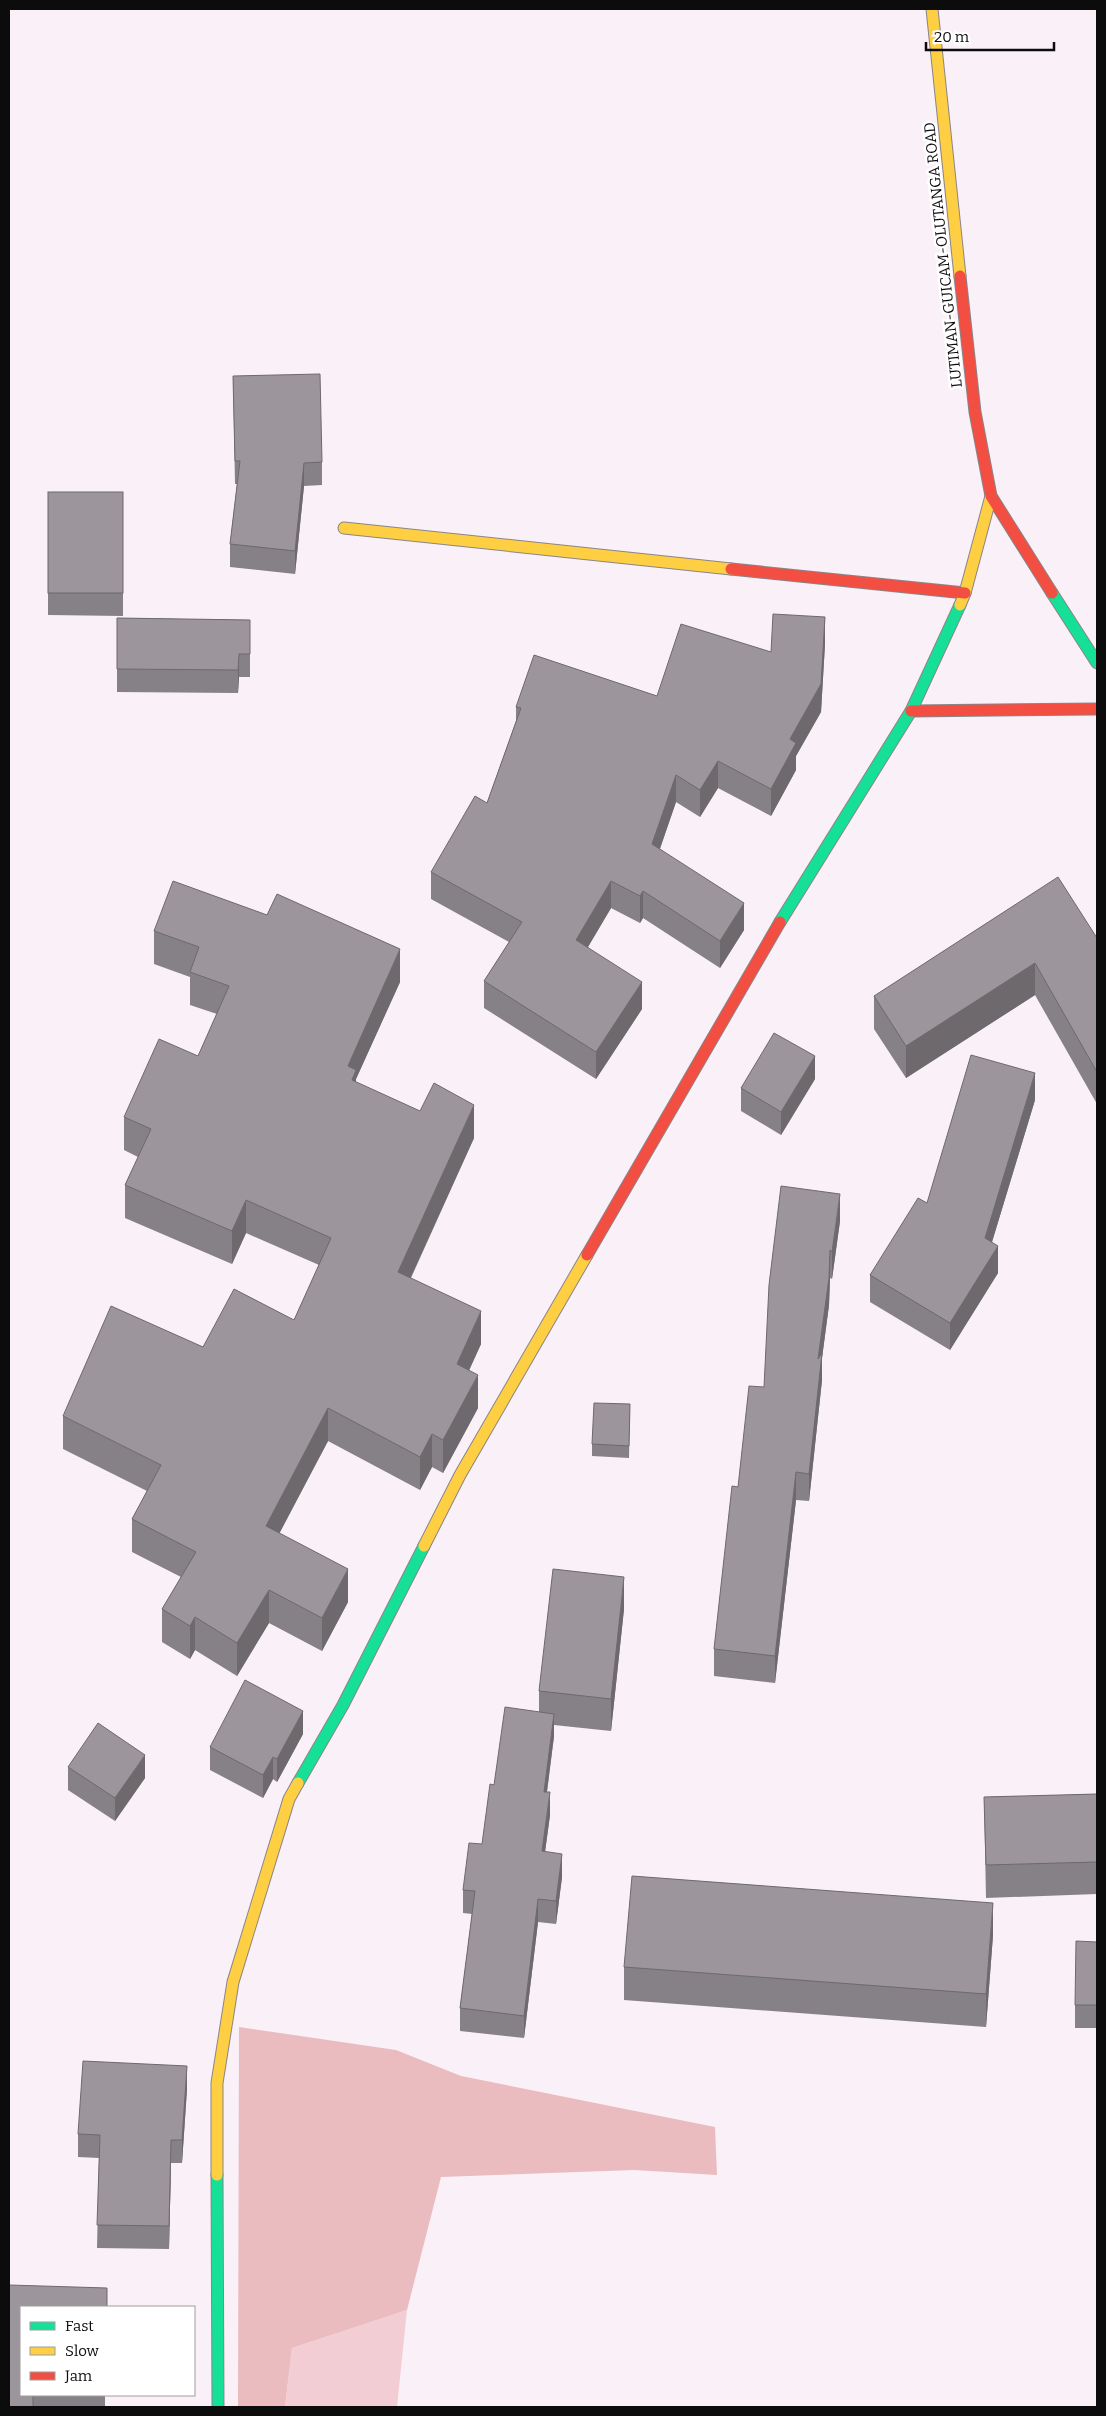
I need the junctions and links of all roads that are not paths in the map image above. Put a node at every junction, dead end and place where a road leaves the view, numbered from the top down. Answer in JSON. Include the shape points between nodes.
{"nodes":[{"id":1,"x":932,"y":9,"type":"edge"},
{"id":2,"x":991,"y":496,"type":"junction"},
{"id":3,"x":344,"y":528,"type":"dead end"},
{"id":4,"x":965,"y":593,"type":"junction"},
{"id":5,"x":1097,"y":663,"type":"edge"},
{"id":6,"x":1097,"y":709,"type":"edge"},
{"id":7,"x":911,"y":711,"type":"junction"},
{"id":8,"x":218,"y":2407,"type":"edge"}],
"edges":[{"from":1,"to":2,"type":"main road","name":"LUTIMAN-GUICAM-OLUTANGA ROAD","via":[[974,412]]},
{"from":2,"to":4,"type":"main road"},
{"from":2,"to":5,"type":"main road"},
{"from":3,"to":4,"type":"main road"},
{"from":4,"to":7,"type":"main road"},
{"from":6,"to":7,"type":"main road"},
{"from":7,"to":8,"type":"main road","via":[[774,929],[465,1466],[343,1705],[289,1799],[233,1982],[217,2083]]}]}
